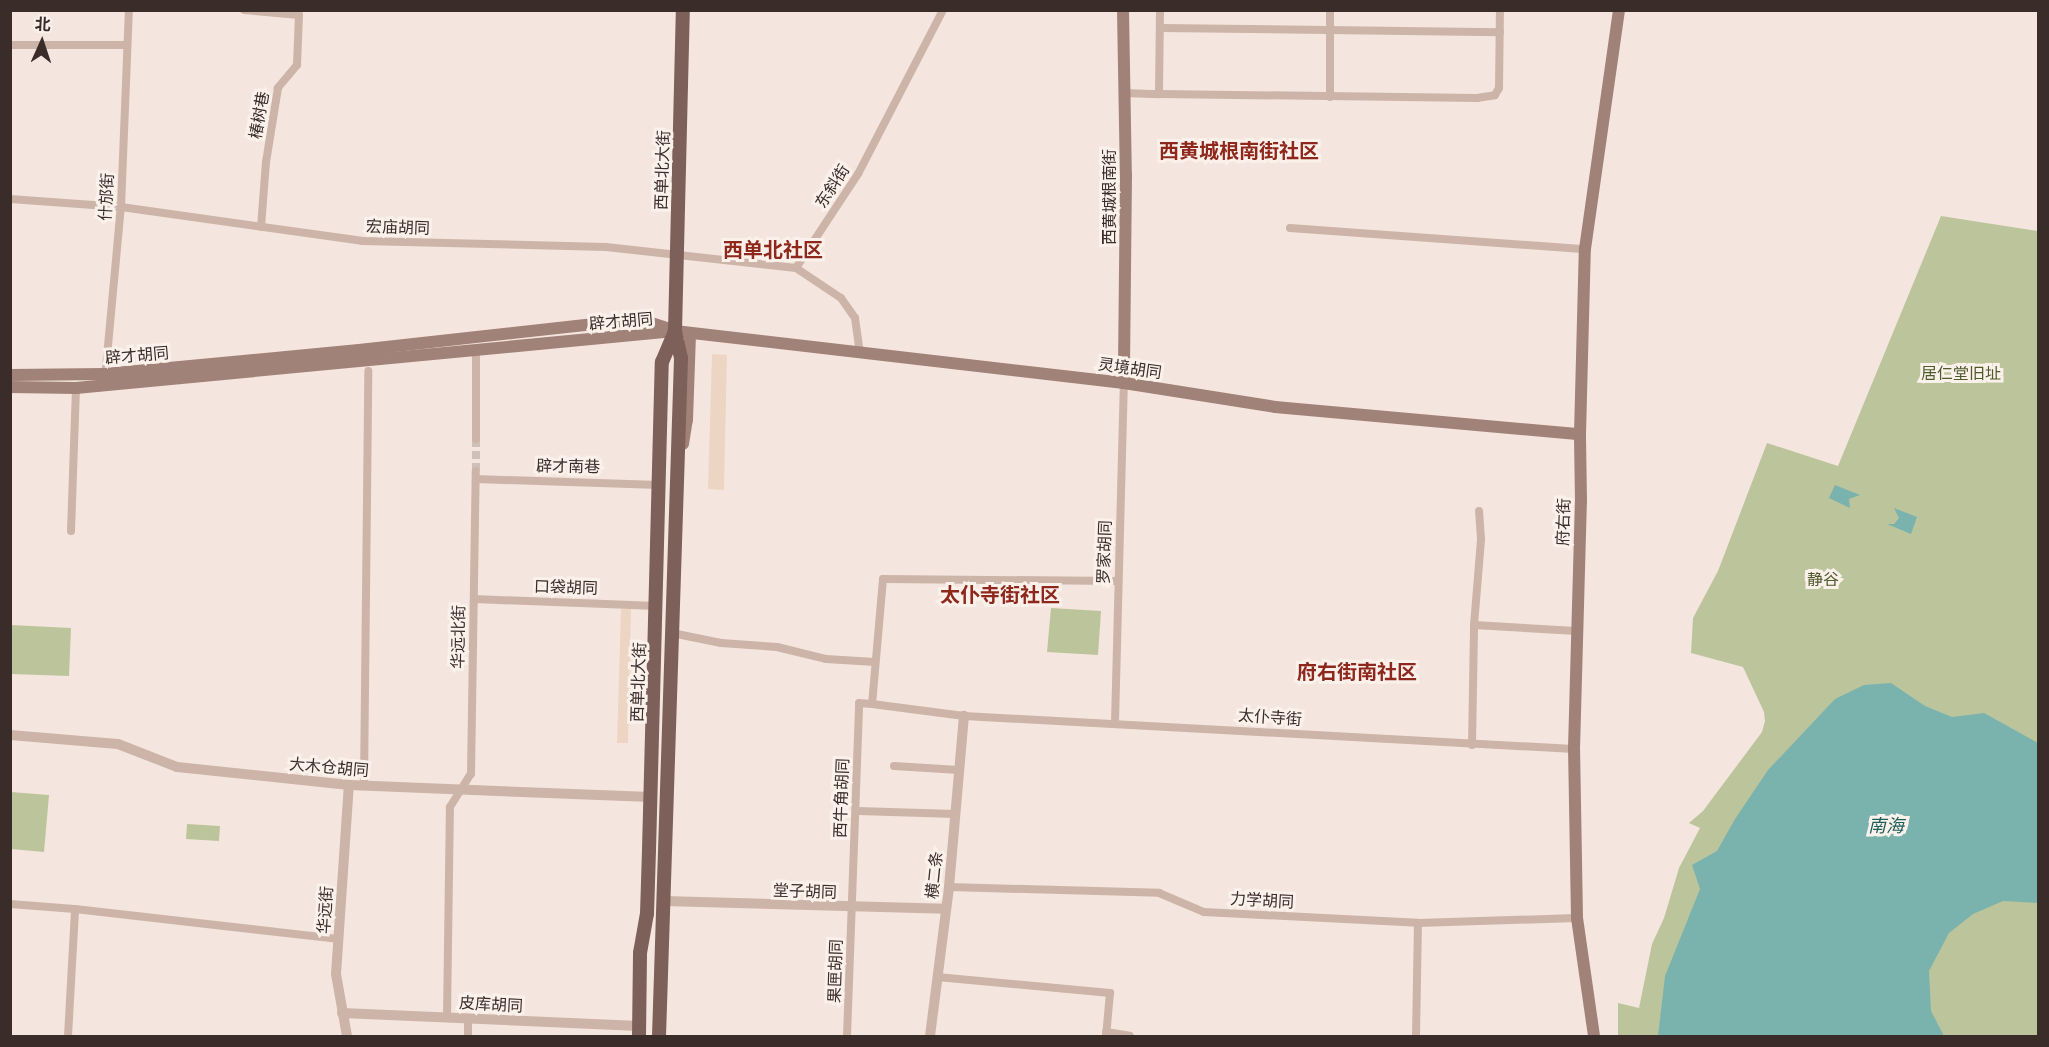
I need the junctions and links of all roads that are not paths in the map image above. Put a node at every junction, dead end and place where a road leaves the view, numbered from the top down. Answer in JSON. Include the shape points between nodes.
{"nodes":[{"id":1,"x":129,"y":10,"type":"edge"},
{"id":2,"x":243,"y":10,"type":"edge"},
{"id":3,"x":683,"y":10,"type":"edge"},
{"id":4,"x":944,"y":10,"type":"edge"},
{"id":5,"x":1123,"y":10,"type":"edge"},
{"id":6,"x":1160,"y":10,"type":"edge"},
{"id":7,"x":1330,"y":10,"type":"edge"},
{"id":8,"x":1500,"y":10,"type":"edge"},
{"id":9,"x":1619,"y":10,"type":"edge"},
{"id":10,"x":1160,"y":28,"type":"junction"},
{"id":11,"x":1330,"y":31,"type":"junction"},
{"id":12,"x":1500,"y":32,"type":"junction"},
{"id":13,"x":10,"y":45,"type":"edge"},
{"id":14,"x":127,"y":45,"type":"junction"},
{"id":15,"x":1124,"y":93,"type":"junction"},
{"id":16,"x":1159,"y":94,"type":"junction"},
{"id":17,"x":1330,"y":97,"type":"junction"},
{"id":18,"x":10,"y":199,"type":"edge"},
{"id":19,"x":121,"y":207,"type":"junction"},
{"id":20,"x":261,"y":227,"type":"junction"},
{"id":21,"x":1290,"y":228,"type":"dead end"},
{"id":22,"x":1585,"y":249,"type":"junction"},
{"id":23,"x":676,"y":254,"type":"junction"},
{"id":24,"x":796,"y":268,"type":"junction"},
{"id":25,"x":675,"y":331,"type":"junction"},
{"id":26,"x":690,"y":333,"type":"junction"},
{"id":27,"x":476,"y":349,"type":"junction"},
{"id":28,"x":860,"y":352,"type":"junction"},
{"id":29,"x":368,"y":371,"type":"dead end"},
{"id":30,"x":10,"y":375,"type":"edge"},
{"id":31,"x":105,"y":380,"type":"junction"},
{"id":32,"x":1124,"y":383,"type":"junction"},
{"id":33,"x":10,"y":387,"type":"edge"},
{"id":34,"x":76,"y":388,"type":"junction"},
{"id":35,"x":1580,"y":434,"type":"junction"},
{"id":36,"x":476,"y":439,"type":"tunnel mouth"},
{"id":37,"x":677,"y":471,"type":"junction"},
{"id":38,"x":476,"y":475,"type":"joint"},
{"id":39,"x":659,"y":485,"type":"junction"},
{"id":40,"x":1479,"y":511,"type":"dead end"},
{"id":41,"x":71,"y":531,"type":"dead end"},
{"id":42,"x":1118,"y":581,"type":"junction"},
{"id":43,"x":474,"y":599,"type":"junction"},
{"id":44,"x":657,"y":606,"type":"junction"},
{"id":45,"x":1474,"y":625,"type":"junction"},
{"id":46,"x":1577,"y":630,"type":"junction"},
{"id":47,"x":672,"y":633,"type":"junction"},
{"id":48,"x":875,"y":662,"type":"junction"},
{"id":49,"x":872,"y":704,"type":"junction"},
{"id":50,"x":964,"y":716,"type":"junction"},
{"id":51,"x":1115,"y":722,"type":"junction"},
{"id":52,"x":10,"y":735,"type":"edge"},
{"id":53,"x":1472,"y":746,"type":"junction"},
{"id":54,"x":1574,"y":749,"type":"junction"},
{"id":55,"x":894,"y":766,"type":"dead end"},
{"id":56,"x":959,"y":770,"type":"junction"},
{"id":57,"x":349,"y":785,"type":"junction"},
{"id":58,"x":364,"y":785,"type":"junction"},
{"id":59,"x":461,"y":791,"type":"junction"},
{"id":60,"x":651,"y":797,"type":"junction"},
{"id":61,"x":858,"y":811,"type":"dead end"},
{"id":62,"x":955,"y":814,"type":"junction"},
{"id":63,"x":949,"y":887,"type":"junction"},
{"id":64,"x":664,"y":901,"type":"junction"},
{"id":65,"x":10,"y":904,"type":"edge"},
{"id":66,"x":852,"y":908,"type":"junction"},
{"id":67,"x":75,"y":909,"type":"junction"},
{"id":68,"x":945,"y":909,"type":"junction"},
{"id":69,"x":1577,"y":918,"type":"junction"},
{"id":70,"x":1418,"y":923,"type":"junction"},
{"id":71,"x":337,"y":939,"type":"junction"},
{"id":72,"x":937,"y":977,"type":"junction"},
{"id":73,"x":342,"y":1013,"type":"junction"},
{"id":74,"x":447,"y":1017,"type":"junction"},
{"id":75,"x":468,"y":1018,"type":"junction"},
{"id":76,"x":639,"y":1031,"type":"edge"},
{"id":77,"x":1106,"y":1034,"type":"edge"},
{"id":78,"x":68,"y":1036,"type":"edge"},
{"id":79,"x":347,"y":1036,"type":"edge"},
{"id":80,"x":468,"y":1036,"type":"edge"},
{"id":81,"x":659,"y":1036,"type":"edge"},
{"id":82,"x":847,"y":1036,"type":"edge"},
{"id":83,"x":930,"y":1036,"type":"edge"},
{"id":84,"x":1130,"y":1036,"type":"edge"},
{"id":85,"x":1416,"y":1036,"type":"edge"},
{"id":86,"x":1594,"y":1036,"type":"edge"}],
"edges":[{"from":1,"to":14,"type":"street","name":"什邡街"},
{"from":2,"to":20,"type":"street","name":"椿树巷","via":[[299,15],[297,65],[278,88]]},
{"from":3,"to":23,"type":"main road","name":"西单北大街"},
{"from":4,"to":24,"type":"street","name":"东斜街","via":[[858,174]]},
{"from":5,"to":15,"type":"main road","name":"西黄城根南街"},
{"from":6,"to":10,"type":"street"},
{"from":7,"to":11,"type":"street"},
{"from":8,"to":12,"type":"street"},
{"from":9,"to":22,"type":"main road","name":"府右街"},
{"from":10,"to":11,"type":"street"},
{"from":10,"to":16,"type":"street"},
{"from":11,"to":12,"type":"street"},
{"from":11,"to":17,"type":"street"},
{"from":12,"to":17,"type":"street","via":[[1499,88],[1495,95]]},
{"from":13,"to":14,"type":"street"},
{"from":14,"to":19,"type":"street","name":"什邡街"},
{"from":15,"to":16,"type":"street"},
{"from":15,"to":32,"type":"main road","name":"西黄城根南街"},
{"from":16,"to":17,"type":"street"},
{"from":18,"to":19,"type":"street","name":"宏庙胡同"},
{"from":19,"to":20,"type":"street","name":"宏庙胡同"},
{"from":19,"to":31,"type":"street","name":"什邡街"},
{"from":20,"to":23,"type":"street","name":"宏庙胡同","via":[[362,241],[606,247]]},
{"from":21,"to":22,"type":"street"},
{"from":22,"to":35,"type":"main road","name":"府右街"},
{"from":23,"to":24,"type":"street"},
{"from":23,"to":25,"type":"main road","name":"西单北大街"},
{"from":24,"to":28,"type":"street","via":[[841,298],[855,318]]},
{"from":25,"to":26,"type":"main road","name":"灵境胡同"},
{"from":25,"to":27,"type":"main road","name":"辟才胡同"},
{"from":25,"to":31,"type":"main road","name":"辟才胡同","via":[[639,319]]},
{"from":25,"to":37,"type":"main road","name":"西单北大街","via":[[681,358]]},
{"from":25,"to":39,"type":"main road","name":"西单北大街","via":[[662,362]]},
{"from":26,"to":28,"type":"main road","name":"灵境胡同"},
{"from":26,"to":37,"type":"main road","via":[[687,420]]},
{"from":27,"to":31,"type":"main road","name":"辟才胡同"},
{"from":27,"to":36,"type":"street"},
{"from":28,"to":32,"type":"main road","name":"灵境胡同"},
{"from":29,"to":58,"type":"street"},
{"from":30,"to":31,"type":"main road","name":"辟才胡同"},
{"from":31,"to":34,"type":"main road","name":"辟才胡同"},
{"from":32,"to":35,"type":"main road","name":"灵境胡同","via":[[1275,407]]},
{"from":32,"to":42,"type":"street","name":"罗家胡同"},
{"from":33,"to":34,"type":"main road","name":"辟才胡同"},
{"from":34,"to":41,"type":"street"},
{"from":35,"to":46,"type":"main road","name":"府右街"},
{"from":37,"to":47,"type":"main road","name":"西单北大街"},
{"from":38,"to":39,"type":"street","name":"辟才南巷"},
{"from":38,"to":43,"type":"street","name":"华远北街"},
{"from":39,"to":44,"type":"main road","name":"西单北大街"},
{"from":40,"to":45,"type":"street"},
{"from":42,"to":48,"type":"street","via":[[883,579]]},
{"from":42,"to":51,"type":"street","name":"罗家胡同"},
{"from":43,"to":44,"type":"street","name":"口袋胡同"},
{"from":43,"to":59,"type":"street","name":"华远北街","via":[[471,774]]},
{"from":44,"to":60,"type":"main road","name":"西单北大街"},
{"from":45,"to":46,"type":"street"},
{"from":45,"to":53,"type":"street"},
{"from":46,"to":54,"type":"main road","name":"府右街"},
{"from":47,"to":48,"type":"street","via":[[721,643],[777,647],[826,659]]},
{"from":47,"to":64,"type":"main road","name":"西单北大街"},
{"from":48,"to":49,"type":"street"},
{"from":49,"to":50,"type":"street","name":"太仆寺街"},
{"from":49,"to":66,"type":"street","name":"西牛角胡同","via":[[859,703]]},
{"from":50,"to":51,"type":"street","name":"太仆寺街"},
{"from":50,"to":56,"type":"street","name":"横二条"},
{"from":51,"to":53,"type":"street","name":"太仆寺街"},
{"from":52,"to":57,"type":"street","name":"大木仓胡同","via":[[118,744],[177,766]]},
{"from":53,"to":54,"type":"street","name":"太仆寺街"},
{"from":54,"to":69,"type":"main road","name":"府右街"},
{"from":55,"to":56,"type":"street"},
{"from":56,"to":62,"type":"street","name":"横二条"},
{"from":57,"to":58,"type":"street","name":"大木仓胡同"},
{"from":57,"to":71,"type":"street","name":"华远街"},
{"from":58,"to":59,"type":"street","name":"大木仓胡同"},
{"from":59,"to":60,"type":"street","name":"大木仓胡同"},
{"from":59,"to":74,"type":"street","name":"华远北街","via":[[450,807]]},
{"from":60,"to":76,"type":"main road","name":"西单北大街"},
{"from":61,"to":62,"type":"street"},
{"from":62,"to":63,"type":"street","name":"横二条"},
{"from":63,"to":68,"type":"street","name":"横二条"},
{"from":63,"to":70,"type":"street","name":"力学胡同","via":[[1159,893],[1204,912]]},
{"from":64,"to":66,"type":"street","name":"堂子胡同"},
{"from":64,"to":81,"type":"main road","name":"西单北大街"},
{"from":65,"to":67,"type":"street"},
{"from":66,"to":68,"type":"street","name":"堂子胡同"},
{"from":66,"to":82,"type":"street","name":"果匣胡同"},
{"from":67,"to":71,"type":"street"},
{"from":67,"to":78,"type":"street"},
{"from":68,"to":72,"type":"street","name":"横二条"},
{"from":69,"to":70,"type":"street","name":"力学胡同"},
{"from":69,"to":86,"type":"main road","name":"府右街"},
{"from":70,"to":85,"type":"street"},
{"from":71,"to":73,"type":"street","name":"华远街","via":[[336,974]]},
{"from":72,"to":77,"type":"street","via":[[1110,993]]},
{"from":72,"to":83,"type":"street","name":"横二条"},
{"from":73,"to":74,"type":"street","name":"皮库胡同"},
{"from":73,"to":79,"type":"street","name":"华远街"},
{"from":74,"to":75,"type":"street","name":"皮库胡同"},
{"from":75,"to":76,"type":"street","name":"皮库胡同"},
{"from":75,"to":80,"type":"street"},
{"from":77,"to":84,"type":"street"}]}
